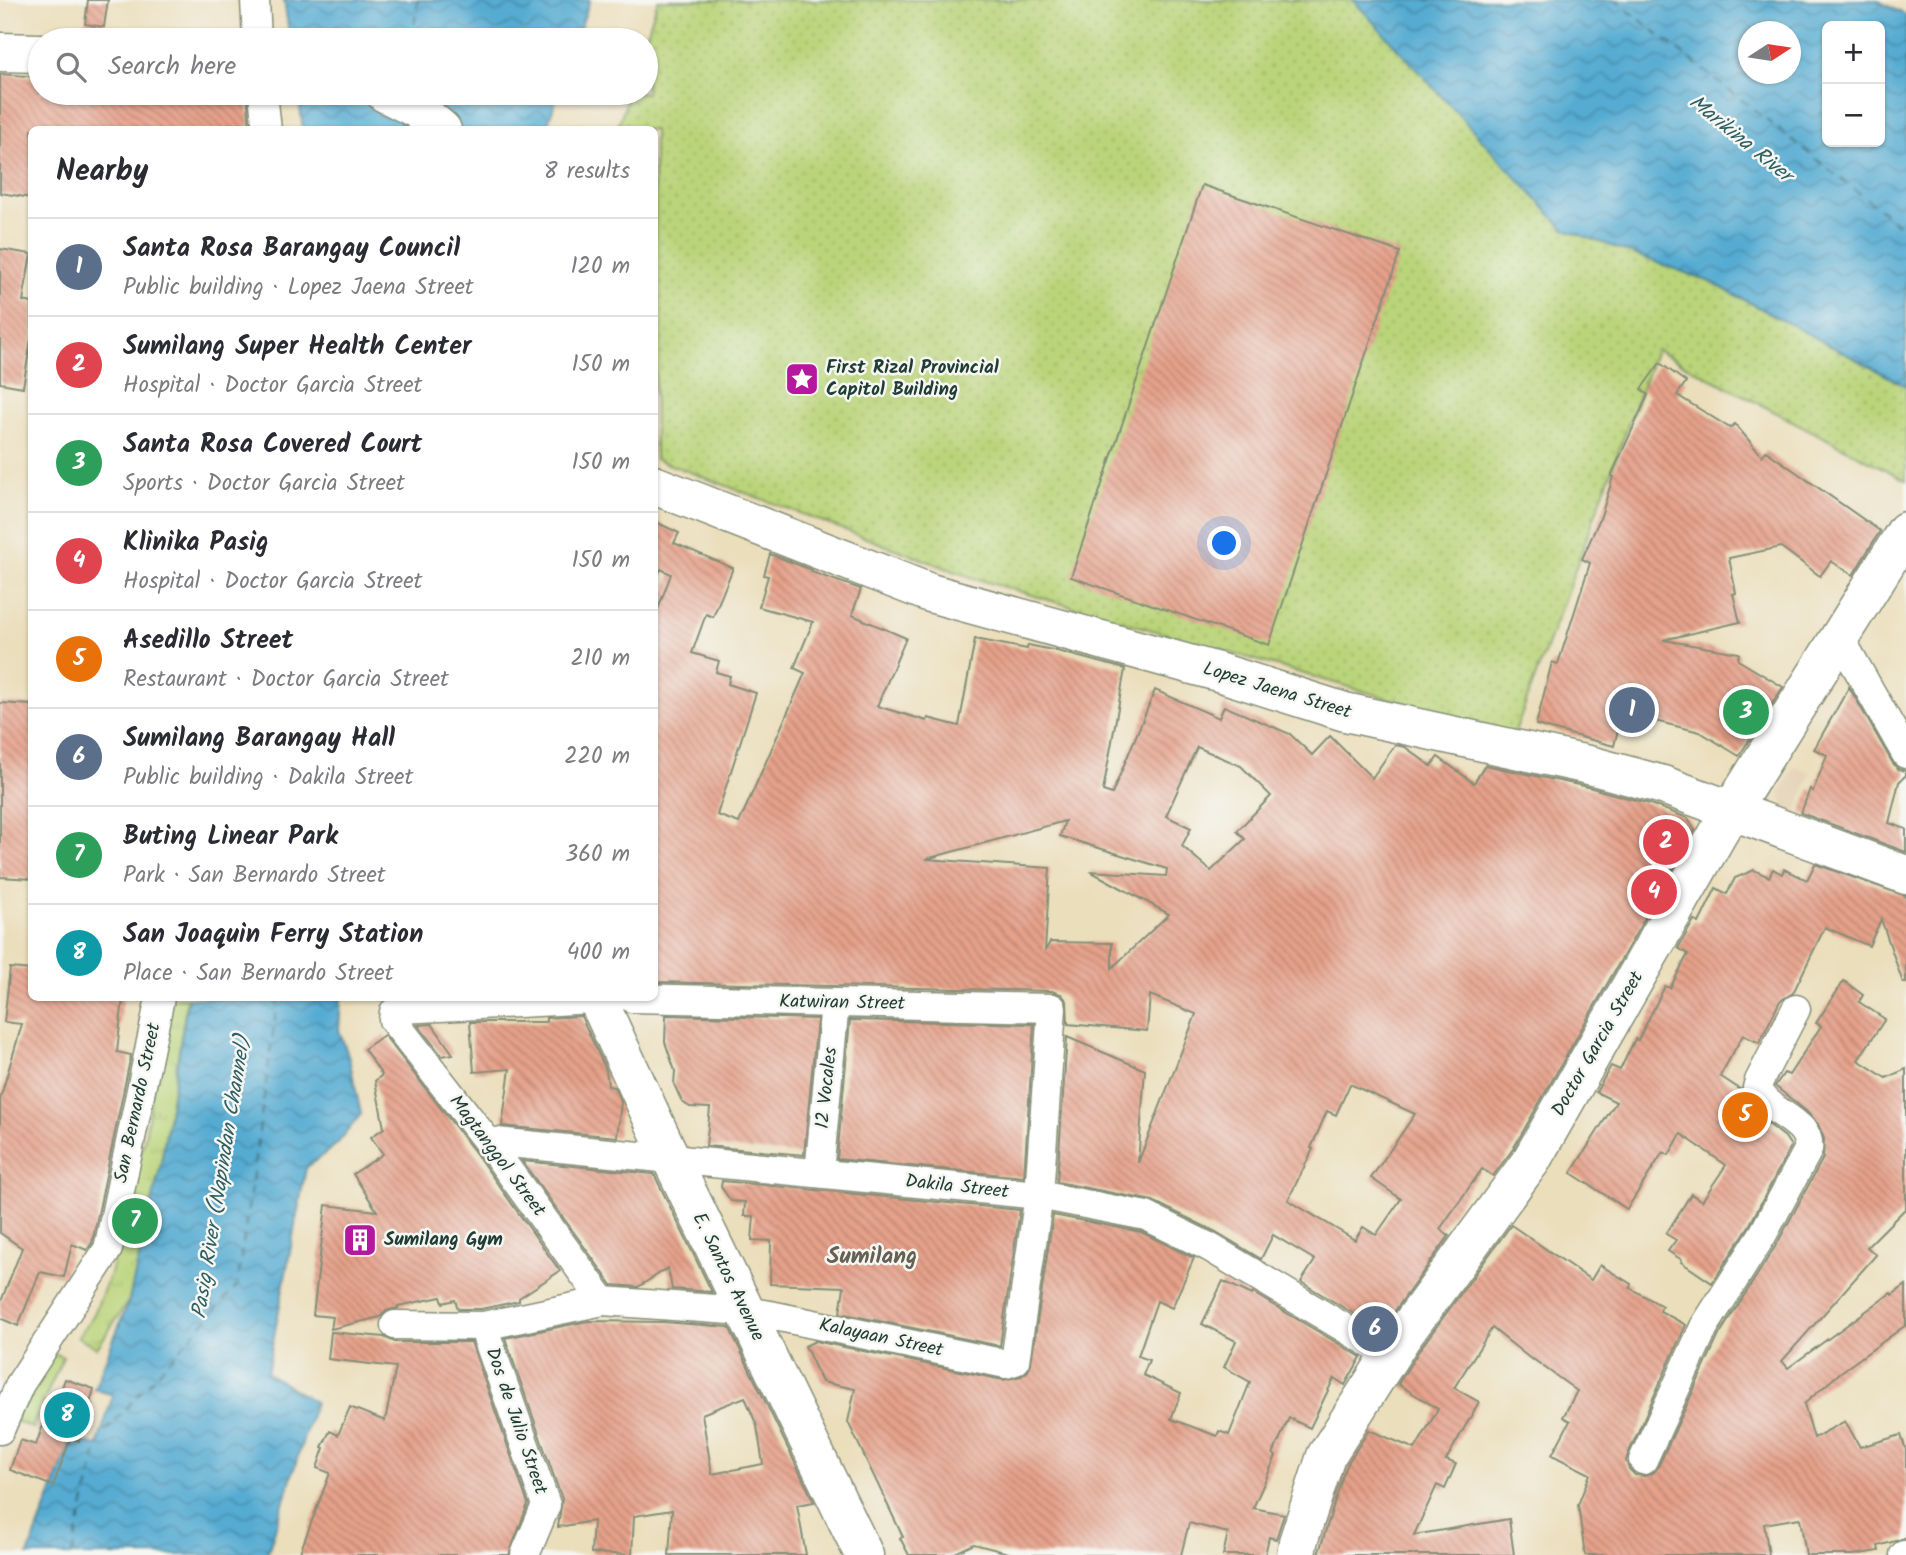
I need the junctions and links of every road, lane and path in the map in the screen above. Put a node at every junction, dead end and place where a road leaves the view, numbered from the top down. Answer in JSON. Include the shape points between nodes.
{"nodes":[{"id":1,"x":255,"y":0,"type":"edge"},
{"id":2,"x":256,"y":28,"type":"edge"},
{"id":3,"x":0,"y":52,"type":"edge"},
{"id":4,"x":28,"y":53,"type":"edge"},
{"id":5,"x":264,"y":105,"type":"edge"},
{"id":6,"x":409,"y":105,"type":"edge"},
{"id":7,"x":267,"y":126,"type":"edge"},
{"id":8,"x":437,"y":126,"type":"edge"},
{"id":9,"x":658,"y":487,"type":"edge"},
{"id":10,"x":1906,"y":531,"type":"edge"},
{"id":11,"x":1848,"y":652,"type":"dead end"},
{"id":12,"x":1906,"y":754,"type":"edge"},
{"id":13,"x":1732,"y":809,"type":"junction"},
{"id":14,"x":1789,"y":830,"type":"junction"},
{"id":15,"x":1705,"y":856,"type":"junction"},
{"id":16,"x":1906,"y":875,"type":"edge"},
{"id":17,"x":658,"y":999,"type":"edge"},
{"id":18,"x":159,"y":1001,"type":"edge"},
{"id":19,"x":544,"y":1001,"type":"edge"},
{"id":20,"x":599,"y":1001,"type":"edge"},
{"id":21,"x":622,"y":1001,"type":"edge"},
{"id":22,"x":835,"y":1003,"type":"junction"},
{"id":23,"x":1052,"y":1008,"type":"joint"},
{"id":24,"x":1796,"y":1009,"type":"dead end"},
{"id":25,"x":487,"y":1141,"type":"junction"},
{"id":26,"x":684,"y":1160,"type":"junction"},
{"id":27,"x":819,"y":1173,"type":"junction"},
{"id":28,"x":1039,"y":1195,"type":"junction"},
{"id":29,"x":603,"y":1301,"type":"junction"},
{"id":30,"x":757,"y":1313,"type":"junction"},
{"id":31,"x":395,"y":1325,"type":"dead end"},
{"id":32,"x":483,"y":1326,"type":"junction"},
{"id":33,"x":1390,"y":1355,"type":"junction"},
{"id":34,"x":0,"y":1430,"type":"edge"},
{"id":35,"x":1643,"y":1460,"type":"dead end"},
{"id":36,"x":525,"y":1555,"type":"edge"},
{"id":37,"x":864,"y":1555,"type":"edge"},
{"id":38,"x":887,"y":1555,"type":"edge"},
{"id":39,"x":1296,"y":1555,"type":"edge"}],
"edges":[{"from":1,"to":2,"type":"street"},
{"from":3,"to":4,"type":"street"},
{"from":5,"to":7,"type":"street"},
{"from":6,"to":8,"type":"street"},
{"from":9,"to":13,"type":"street","name":"Lopez Jaena Street","via":[[930,593],[1345,712],[1593,766]]},
{"from":10,"to":13,"type":"street","name":"Doctor Garcia Street"},
{"from":11,"to":12,"type":"street"},
{"from":13,"to":14,"type":"street","name":"Lopez Jaena Street"},
{"from":13,"to":15,"type":"street","name":"Doctor Garcia Street"},
{"from":14,"to":15,"type":"street","via":[[1740,835]]},
{"from":14,"to":16,"type":"street","name":"Lopez Jaena Street"},
{"from":15,"to":33,"type":"street","name":"Doctor Garcia Street","via":[[1531,1161]]},
{"from":17,"to":22,"type":"street","name":"Katwiran Street"},
{"from":18,"to":34,"type":"street","name":"San Bernardo Street","via":[[108,1249],[20,1384]]},
{"from":19,"to":25,"type":"street","name":"Magtanggol Street","via":[[394,1012],[393,1020]]},
{"from":20,"to":26,"type":"street","name":"E. Santos Avenue"},
{"from":21,"to":26,"type":"street","name":"E. Santos Avenue"},
{"from":22,"to":23,"type":"street","name":"Katwiran Street"},
{"from":22,"to":27,"type":"street","name":"12 Vocales"},
{"from":23,"to":28,"type":"street","name":"Kalayaan Street"},
{"from":24,"to":35,"type":"street","via":[[1757,1088],[1765,1102],[1807,1136],[1808,1150],[1763,1234],[1704,1327]]},
{"from":25,"to":26,"type":"street","name":"Dakila Street"},
{"from":25,"to":29,"type":"street","name":"Magtanggol Street"},
{"from":26,"to":27,"type":"street","name":"Dakila Street"},
{"from":26,"to":30,"type":"street","name":"E. Santos Avenue"},
{"from":27,"to":28,"type":"street","name":"Dakila Street"},
{"from":28,"to":30,"type":"street","name":"Kalayaan Street","via":[[1015,1361],[1006,1364]]},
{"from":28,"to":33,"type":"street","name":"Dakila Street","via":[[1146,1216],[1209,1247]]},
{"from":29,"to":30,"type":"street","name":"Kalayaan Street"},
{"from":29,"to":32,"type":"street","name":"Kalayaan Street"},
{"from":30,"to":37,"type":"street","name":"E. Santos Avenue"},
{"from":30,"to":38,"type":"street","name":"E. Santos Avenue"},
{"from":31,"to":32,"type":"street","name":"Kalayaan Street"},
{"from":32,"to":36,"type":"street","name":"Dos de Julio Street","via":[[546,1505]]},
{"from":33,"to":39,"type":"street","name":"Doctor Garcia Street","via":[[1326,1456]]}]}
